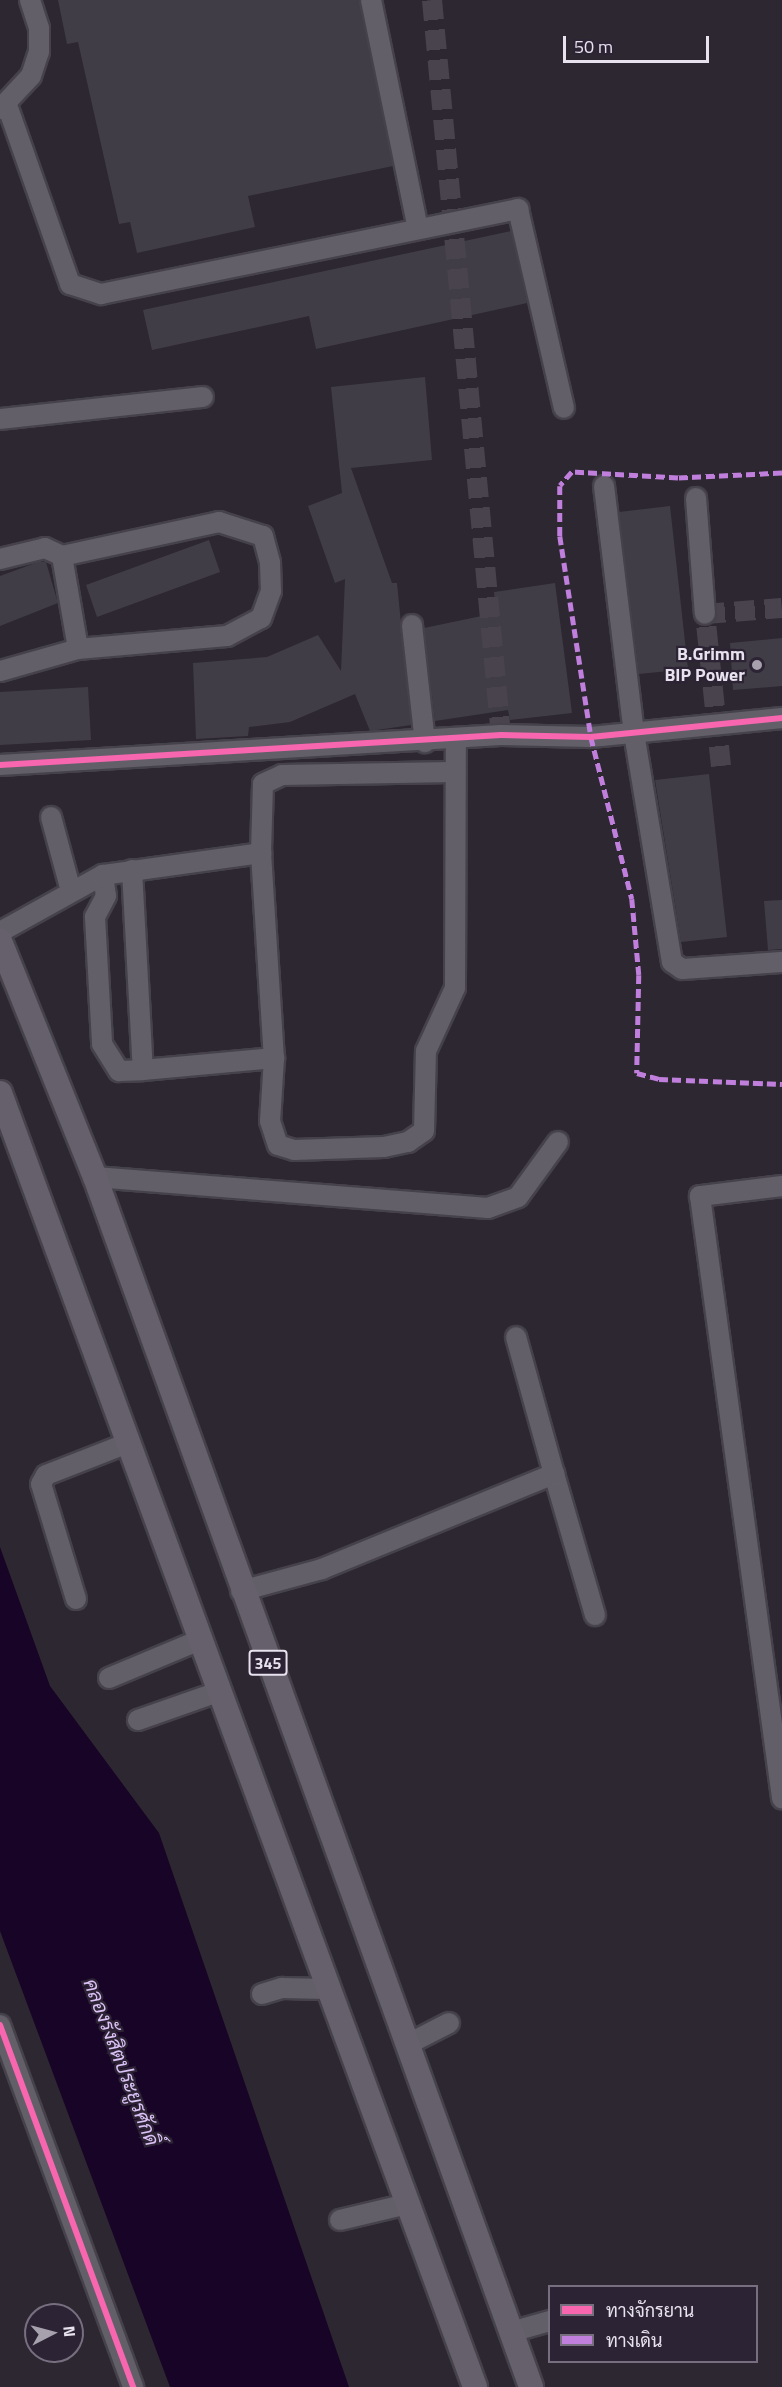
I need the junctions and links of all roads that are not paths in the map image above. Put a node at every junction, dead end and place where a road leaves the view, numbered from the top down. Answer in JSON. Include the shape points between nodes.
{"nodes":[{"id":1,"x":30,"y":0,"type":"edge"},
{"id":2,"x":371,"y":0,"type":"edge"},
{"id":3,"x":4,"y":107,"type":"edge"},
{"id":4,"x":416,"y":219,"type":"dead end"},
{"id":5,"x":203,"y":397,"type":"dead end"},
{"id":6,"x":564,"y":408,"type":"dead end"},
{"id":7,"x":0,"y":419,"type":"edge"},
{"id":8,"x":604,"y":486,"type":"dead end"},
{"id":9,"x":696,"y":498,"type":"dead end"},
{"id":10,"x":63,"y":556,"type":"junction"},
{"id":11,"x":0,"y":559,"type":"edge"},
{"id":12,"x":705,"y":614,"type":"dead end"},
{"id":13,"x":412,"y":625,"type":"dead end"},
{"id":14,"x":78,"y":649,"type":"junction"},
{"id":15,"x":0,"y":671,"type":"edge"},
{"id":16,"x":782,"y":718,"type":"edge"},
{"id":17,"x":634,"y":733,"type":"junction"},
{"id":18,"x":456,"y":739,"type":"junction"},
{"id":19,"x":425,"y":742,"type":"junction"},
{"id":20,"x":0,"y":765,"type":"edge"},
{"id":21,"x":453,"y":772,"type":"junction"},
{"id":22,"x":51,"y":817,"type":"dead end"},
{"id":23,"x":261,"y":853,"type":"junction"},
{"id":24,"x":132,"y":870,"type":"junction"},
{"id":25,"x":103,"y":875,"type":"junction"},
{"id":26,"x":71,"y":891,"type":"junction"},
{"id":27,"x":0,"y":932,"type":"edge"},
{"id":28,"x":0,"y":941,"type":"edge"},
{"id":29,"x":782,"y":962,"type":"edge"},
{"id":30,"x":274,"y":1058,"type":"junction"},
{"id":31,"x":143,"y":1070,"type":"junction"},
{"id":32,"x":0,"y":1093,"type":"edge"},
{"id":33,"x":558,"y":1142,"type":"dead end"},
{"id":34,"x":95,"y":1177,"type":"junction"},
{"id":35,"x":782,"y":1186,"type":"edge"},
{"id":36,"x":516,"y":1337,"type":"dead end"},
{"id":37,"x":128,"y":1443,"type":"junction"},
{"id":38,"x":554,"y":1474,"type":"junction"},
{"id":39,"x":240,"y":1591,"type":"junction"},
{"id":40,"x":76,"y":1599,"type":"dead end"},
{"id":41,"x":595,"y":1615,"type":"dead end"},
{"id":42,"x":200,"y":1640,"type":"junction"},
{"id":43,"x":109,"y":1678,"type":"dead end"},
{"id":44,"x":218,"y":1692,"type":"junction"},
{"id":45,"x":138,"y":1720,"type":"dead end"},
{"id":46,"x":782,"y":1798,"type":"edge"},
{"id":47,"x":327,"y":1989,"type":"junction"},
{"id":48,"x":262,"y":1994,"type":"dead end"},
{"id":49,"x":449,"y":2024,"type":"dead end"},
{"id":50,"x":0,"y":2025,"type":"edge"},
{"id":51,"x":408,"y":2044,"type":"junction"},
{"id":52,"x":6,"y":2061,"type":"edge"},
{"id":53,"x":407,"y":2204,"type":"junction"},
{"id":54,"x":340,"y":2220,"type":"dead end"},
{"id":55,"x":548,"y":2321,"type":"edge"},
{"id":56,"x":511,"y":2332,"type":"junction"},
{"id":57,"x":133,"y":2387,"type":"edge"},
{"id":58,"x":475,"y":2387,"type":"edge"},
{"id":59,"x":531,"y":2387,"type":"edge"}],
"edges":[{"from":1,"to":3,"type":"street","via":[[39,28],[39,52],[31,76]]},
{"from":2,"to":4,"type":"street"},
{"from":3,"to":6,"type":"street","via":[[70,284],[101,294],[518,208]]},
{"from":5,"to":7,"type":"street"},
{"from":8,"to":17,"type":"street"},
{"from":9,"to":12,"type":"street"},
{"from":10,"to":11,"type":"street","via":[[45,548]]},
{"from":10,"to":14,"type":"street"},
{"from":10,"to":14,"type":"street","via":[[219,522],[263,536],[270,563],[271,591],[261,618],[227,636]]},
{"from":13,"to":19,"type":"street"},
{"from":14,"to":15,"type":"street"},
{"from":16,"to":17,"type":"street"},
{"from":17,"to":18,"type":"street"},
{"from":17,"to":29,"type":"street","via":[[672,962],[682,969]]},
{"from":18,"to":19,"type":"street"},
{"from":18,"to":21,"type":"street"},
{"from":19,"to":20,"type":"street"},
{"from":21,"to":23,"type":"street","via":[[282,775],[263,784]]},
{"from":21,"to":30,"type":"street","via":[[455,988],[426,1051],[424,1131],[408,1142],[384,1147],[294,1150],[278,1145],[270,1121]]},
{"from":22,"to":26,"type":"street"},
{"from":23,"to":24,"type":"street"},
{"from":23,"to":30,"type":"street"},
{"from":24,"to":25,"type":"street"},
{"from":24,"to":31,"type":"street"},
{"from":25,"to":26,"type":"street"},
{"from":25,"to":31,"type":"street","via":[[106,896],[95,917],[102,1044],[118,1071]]},
{"from":26,"to":27,"type":"street"},
{"from":28,"to":34,"type":"main road","number":"345"},
{"from":30,"to":31,"type":"street"},
{"from":32,"to":37,"type":"main road"},
{"from":33,"to":34,"type":"street","via":[[518,1197],[489,1208]]},
{"from":34,"to":39,"type":"main road","number":"345"},
{"from":35,"to":46,"type":"street","via":[[700,1196]]},
{"from":36,"to":38,"type":"street"},
{"from":37,"to":40,"type":"street","via":[[46,1475],[41,1484]]},
{"from":37,"to":42,"type":"main road"},
{"from":38,"to":39,"type":"street","via":[[322,1569]]},
{"from":38,"to":41,"type":"street"},
{"from":39,"to":51,"type":"main road","number":"345"},
{"from":42,"to":43,"type":"street"},
{"from":42,"to":44,"type":"main road"},
{"from":44,"to":45,"type":"street"},
{"from":44,"to":47,"type":"main road"},
{"from":47,"to":48,"type":"street","via":[[282,1988]]},
{"from":47,"to":53,"type":"main road"},
{"from":49,"to":51,"type":"street"},
{"from":50,"to":52,"type":"street"},
{"from":51,"to":56,"type":"main road","number":"345"},
{"from":52,"to":57,"type":"street"},
{"from":53,"to":54,"type":"street"},
{"from":53,"to":58,"type":"main road"},
{"from":55,"to":56,"type":"street"},
{"from":56,"to":59,"type":"main road","number":"345"}]}
